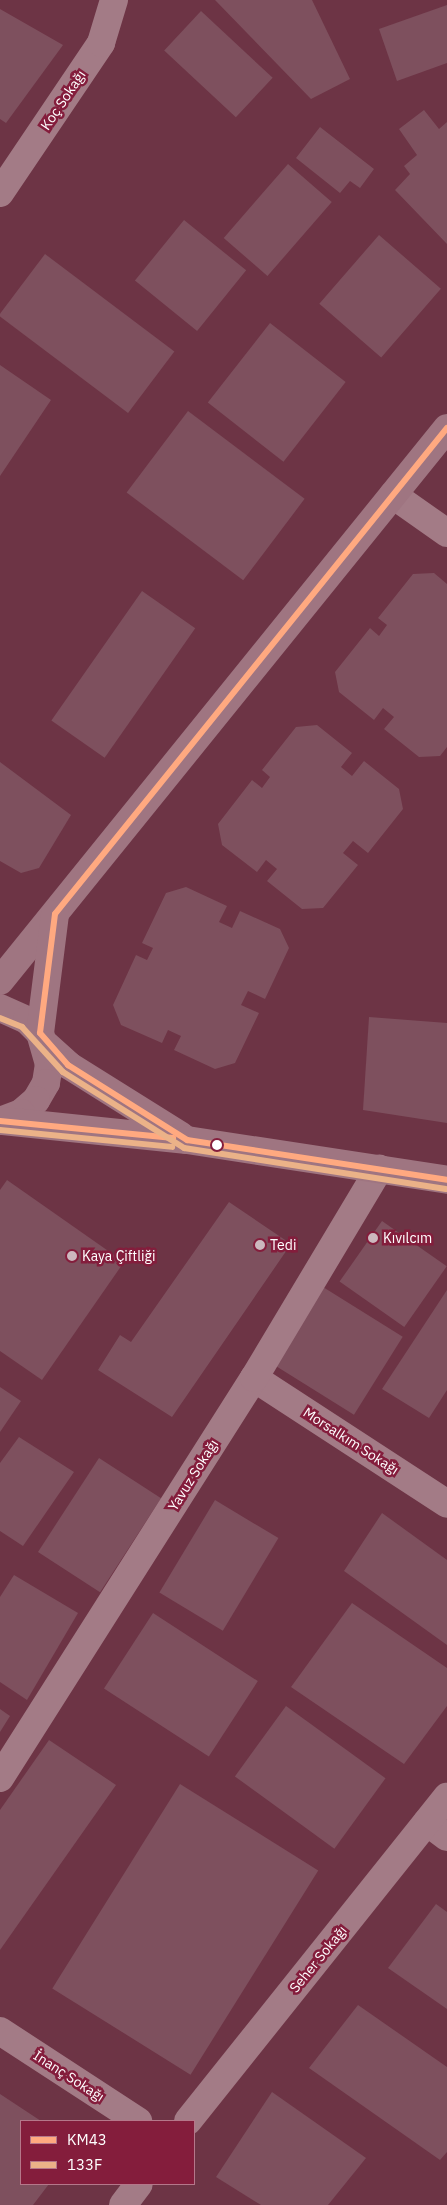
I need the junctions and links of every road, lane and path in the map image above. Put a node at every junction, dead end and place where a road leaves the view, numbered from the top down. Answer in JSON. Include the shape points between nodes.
{"nodes":[{"id":1,"x":114,"y":0,"type":"edge"},
{"id":2,"x":0,"y":193,"type":"edge"},
{"id":3,"x":447,"y":428,"type":"edge"},
{"id":4,"x":393,"y":496,"type":"junction"},
{"id":5,"x":447,"y":533,"type":"edge"},
{"id":6,"x":55,"y":914,"type":"junction"},
{"id":7,"x":0,"y":981,"type":"edge"},
{"id":8,"x":0,"y":1008,"type":"edge"},
{"id":9,"x":42,"y":1039,"type":"junction"},
{"id":10,"x":1,"y":1121,"type":"edge"},
{"id":11,"x":187,"y":1140,"type":"junction"},
{"id":12,"x":379,"y":1169,"type":"junction"},
{"id":13,"x":447,"y":1180,"type":"edge"},
{"id":14,"x":254,"y":1378,"type":"junction"},
{"id":15,"x":447,"y":1504,"type":"edge"},
{"id":16,"x":0,"y":1778,"type":"edge"},
{"id":17,"x":447,"y":1797,"type":"edge"},
{"id":18,"x":437,"y":1829,"type":"edge"},
{"id":19,"x":0,"y":2031,"type":"edge"},
{"id":20,"x":136,"y":2120,"type":"edge"},
{"id":21,"x":189,"y":2120,"type":"edge"},
{"id":22,"x":138,"y":2185,"type":"edge"},
{"id":23,"x":123,"y":2205,"type":"edge"}],
"edges":[{"from":1,"to":2,"type":"street","name":"Koç Sokağı","via":[[101,43]]},
{"from":3,"to":4,"type":"street"},
{"from":4,"to":5,"type":"street"},
{"from":4,"to":6,"type":"street"},
{"from":6,"to":7,"type":"street"},
{"from":6,"to":9,"type":"street"},
{"from":8,"to":9,"type":"street","via":[[27,1020]]},
{"from":9,"to":10,"type":"street","via":[[46,1083],[36,1100]]},
{"from":9,"to":11,"type":"street","via":[[68,1065]]},
{"from":10,"to":11,"type":"street"},
{"from":11,"to":12,"type":"street"},
{"from":12,"to":13,"type":"street"},
{"from":12,"to":14,"type":"street","name":"Yavuz Sokağı"},
{"from":14,"to":15,"type":"street","name":"Morsalkım Sokağı"},
{"from":14,"to":16,"type":"street","name":"Yavuz Sokağı"},
{"from":17,"to":18,"type":"street","name":"Seher Sokağı"},
{"from":18,"to":21,"type":"street","name":"Seher Sokağı"},
{"from":19,"to":20,"type":"street","name":"İnanç Sokağı"},
{"from":22,"to":23,"type":"street"}]}
